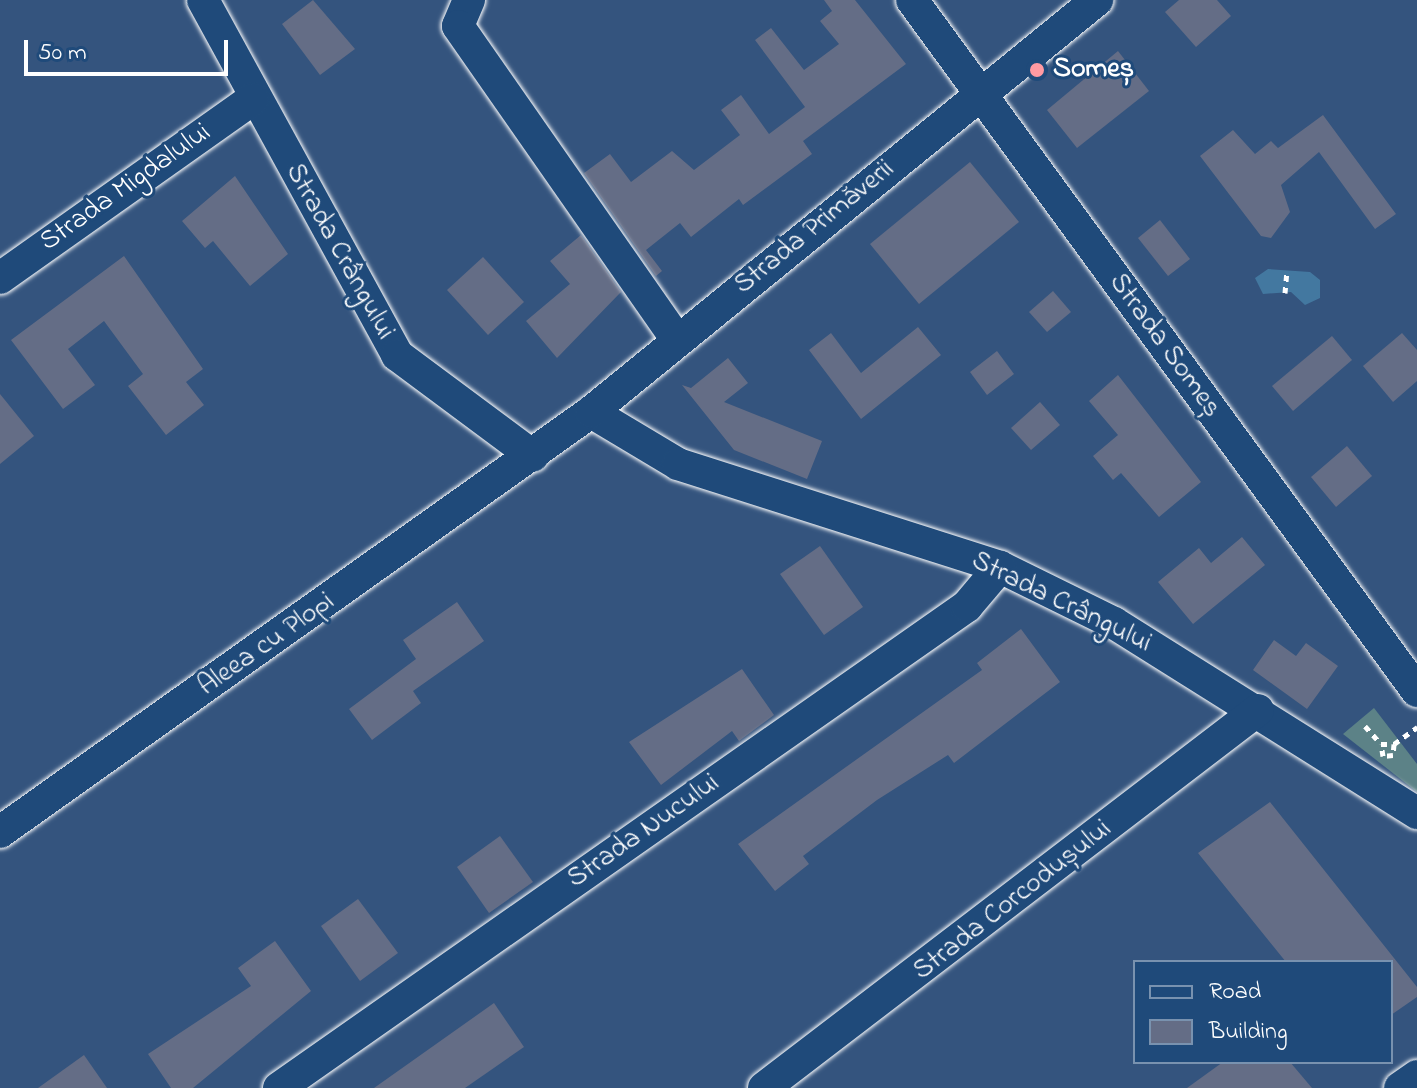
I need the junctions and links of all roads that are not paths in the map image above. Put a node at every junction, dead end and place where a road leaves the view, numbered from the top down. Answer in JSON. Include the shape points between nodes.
{"nodes":[{"id":1,"x":203,"y":0,"type":"edge"},
{"id":2,"x":469,"y":0,"type":"edge"},
{"id":3,"x":912,"y":0,"type":"edge"},
{"id":4,"x":1097,"y":0,"type":"edge"},
{"id":5,"x":980,"y":94,"type":"junction"},
{"id":6,"x":253,"y":99,"type":"junction"},
{"id":7,"x":0,"y":278,"type":"edge"},
{"id":8,"x":678,"y":341,"type":"junction"},
{"id":9,"x":591,"y":412,"type":"junction"},
{"id":10,"x":533,"y":456,"type":"junction"},
{"id":11,"x":1000,"y":567,"type":"junction"},
{"id":12,"x":1417,"y":691,"type":"edge"},
{"id":13,"x":1258,"y":710,"type":"junction"},
{"id":14,"x":1417,"y":813,"type":"edge"},
{"id":15,"x":0,"y":832,"type":"edge"},
{"id":16,"x":1417,"y":1076,"type":"edge"},
{"id":17,"x":279,"y":1088,"type":"edge"},
{"id":18,"x":764,"y":1088,"type":"edge"},
{"id":19,"x":1400,"y":1088,"type":"edge"}],
"edges":[{"from":1,"to":6,"type":"street","name":"Strada Crângului"},
{"from":2,"to":8,"type":"street","via":[[458,26]]},
{"from":3,"to":5,"type":"street","name":"Strada Someș"},
{"from":4,"to":5,"type":"street","name":"Strada Primăverii"},
{"from":5,"to":8,"type":"street","name":"Strada Primăverii"},
{"from":5,"to":12,"type":"street","name":"Strada Someș"},
{"from":6,"to":7,"type":"street","name":"Strada Migdalului"},
{"from":6,"to":10,"type":"street","name":"Strada Crângului","via":[[397,355]]},
{"from":8,"to":9,"type":"street","name":"Strada Primăverii"},
{"from":9,"to":10,"type":"street","name":"Strada Primăverii"},
{"from":9,"to":11,"type":"street","name":"Strada Crângului","via":[[678,464]]},
{"from":10,"to":15,"type":"street","name":"Aleea cu Plopi"},
{"from":11,"to":13,"type":"street","name":"Strada Crângului","via":[[1114,623]]},
{"from":11,"to":17,"type":"street","name":"Strada Nucului","via":[[967,606]]},
{"from":13,"to":14,"type":"street","name":"Strada Crângului"},
{"from":13,"to":18,"type":"street","name":"Strada Corcodușului"},
{"from":16,"to":19,"type":"street"}]}
